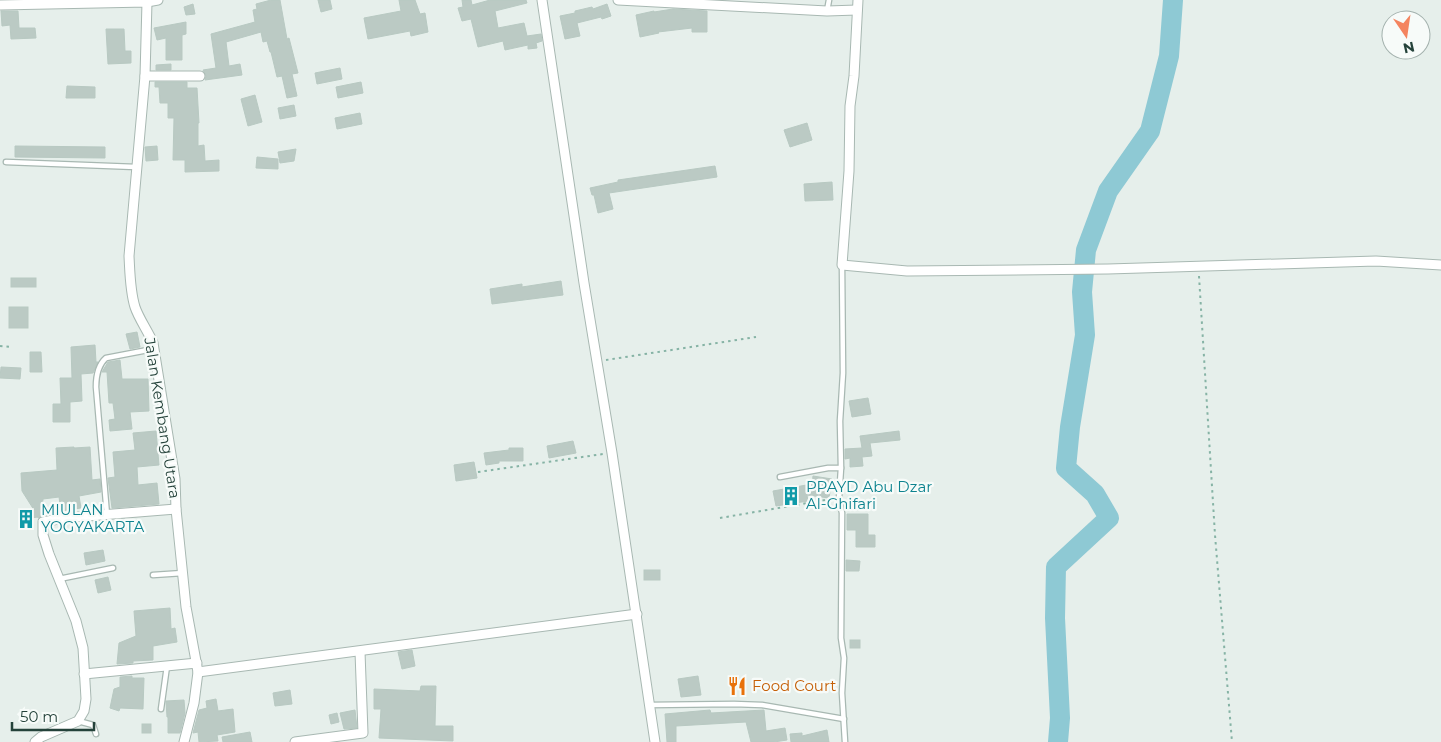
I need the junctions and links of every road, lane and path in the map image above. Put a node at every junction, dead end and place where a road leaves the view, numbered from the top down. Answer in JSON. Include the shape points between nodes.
{"nodes":[{"id":1,"x":158,"y":0,"type":"edge"},
{"id":2,"x":542,"y":0,"type":"edge"},
{"id":3,"x":618,"y":0,"type":"edge"},
{"id":4,"x":632,"y":0,"type":"edge"},
{"id":5,"x":829,"y":0,"type":"edge"},
{"id":6,"x":858,"y":0,"type":"edge"},
{"id":7,"x":147,"y":2,"type":"junction"},
{"id":8,"x":0,"y":5,"type":"edge"},
{"id":9,"x":857,"y":10,"type":"junction"},
{"id":10,"x":827,"y":11,"type":"junction"},
{"id":11,"x":145,"y":76,"type":"junction"},
{"id":12,"x":200,"y":76,"type":"dead end"},
{"id":13,"x":6,"y":162,"type":"dead end"},
{"id":14,"x":136,"y":167,"type":"junction"},
{"id":15,"x":1441,"y":264,"type":"edge"},
{"id":16,"x":842,"y":265,"type":"junction"},
{"id":17,"x":1198,"y":266,"type":"junction"},
{"id":18,"x":756,"y":337,"type":"dead end"},
{"id":19,"x":0,"y":346,"type":"edge"},
{"id":20,"x":11,"y":347,"type":"dead end"},
{"id":21,"x":154,"y":349,"type":"junction"},
{"id":22,"x":597,"y":362,"type":"junction"},
{"id":23,"x":612,"y":453,"type":"junction"},
{"id":24,"x":841,"y":468,"type":"junction"},
{"id":25,"x":478,"y":472,"type":"dead end"},
{"id":26,"x":780,"y":477,"type":"dead end"},
{"id":27,"x":839,"y":498,"type":"junction"},
{"id":28,"x":176,"y":510,"type":"junction"},
{"id":29,"x":107,"y":515,"type":"junction"},
{"id":30,"x":720,"y":518,"type":"dead end"},
{"id":31,"x":113,"y":568,"type":"dead end"},
{"id":32,"x":183,"y":573,"type":"junction"},
{"id":33,"x":153,"y":575,"type":"dead end"},
{"id":34,"x":60,"y":579,"type":"junction"},
{"id":35,"x":636,"y":614,"type":"junction"},
{"id":36,"x":360,"y":652,"type":"junction"},
{"id":37,"x":167,"y":666,"type":"junction"},
{"id":38,"x":198,"y":668,"type":"junction"},
{"id":39,"x":84,"y":674,"type":"junction"},
{"id":40,"x":649,"y":705,"type":"junction"},
{"id":41,"x":161,"y":708,"type":"dead end"},
{"id":42,"x":844,"y":718,"type":"junction"},
{"id":43,"x":78,"y":722,"type":"junction"},
{"id":44,"x":96,"y":734,"type":"dead end"},
{"id":45,"x":35,"y":742,"type":"edge"},
{"id":46,"x":184,"y":742,"type":"edge"},
{"id":47,"x":295,"y":742,"type":"edge"},
{"id":48,"x":656,"y":742,"type":"edge"},
{"id":49,"x":845,"y":742,"type":"edge"},
{"id":50,"x":1232,"y":742,"type":"edge"}],
"edges":[{"from":1,"to":7,"type":"street"},
{"from":2,"to":22,"type":"street"},
{"from":3,"to":4,"type":"street"},
{"from":4,"to":10,"type":"street"},
{"from":5,"to":10,"type":"lane"},
{"from":6,"to":9,"type":"street"},
{"from":7,"to":8,"type":"street"},
{"from":7,"to":11,"type":"street","name":"Jalan Kembang Utara"},
{"from":9,"to":10,"type":"street"},
{"from":9,"to":16,"type":"street"},
{"from":11,"to":12,"type":"street"},
{"from":11,"to":14,"type":"street","name":"Jalan Kembang Utara"},
{"from":13,"to":14,"type":"lane"},
{"from":14,"to":21,"type":"street","name":"Jalan Kembang Utara","via":[[130,285],[136,309]]},
{"from":15,"to":17,"type":"street","via":[[1376,261]]},
{"from":16,"to":17,"type":"street","via":[[907,271]]},
{"from":16,"to":24,"type":"lane"},
{"from":17,"to":50,"type":"path"},
{"from":18,"to":22,"type":"path"},
{"from":19,"to":20,"type":"path"},
{"from":21,"to":28,"type":"street","name":"Jalan Kembang Utara","via":[[175,479]]},
{"from":21,"to":29,"type":"lane","via":[[106,358],[101,362],[96,379]]},
{"from":22,"to":23,"type":"street"},
{"from":23,"to":25,"type":"path"},
{"from":23,"to":35,"type":"street"},
{"from":24,"to":26,"type":"lane"},
{"from":24,"to":27,"type":"lane"},
{"from":27,"to":30,"type":"path"},
{"from":27,"to":42,"type":"lane","via":[[842,513]]},
{"from":28,"to":29,"type":"street"},
{"from":28,"to":32,"type":"street","name":"Jalan Kembang Utara"},
{"from":29,"to":34,"type":"street","via":[[43,522],[44,540]]},
{"from":31,"to":34,"type":"lane"},
{"from":32,"to":33,"type":"lane"},
{"from":32,"to":38,"type":"street","name":"Jalan Kembang Utara"},
{"from":34,"to":39,"type":"street","via":[[83,648]]},
{"from":35,"to":36,"type":"street"},
{"from":35,"to":40,"type":"street"},
{"from":36,"to":38,"type":"street"},
{"from":36,"to":47,"type":"street","via":[[363,733]]},
{"from":37,"to":38,"type":"street"},
{"from":37,"to":39,"type":"street"},
{"from":37,"to":41,"type":"lane"},
{"from":38,"to":46,"type":"street","name":"Jalan Kembang Utara","via":[[194,703]]},
{"from":39,"to":43,"type":"street","via":[[86,699]]},
{"from":40,"to":42,"type":"lane","via":[[762,705]]},
{"from":40,"to":48,"type":"street"},
{"from":42,"to":49,"type":"lane"},
{"from":43,"to":44,"type":"lane","via":[[93,725]]},
{"from":43,"to":45,"type":"street"}]}
